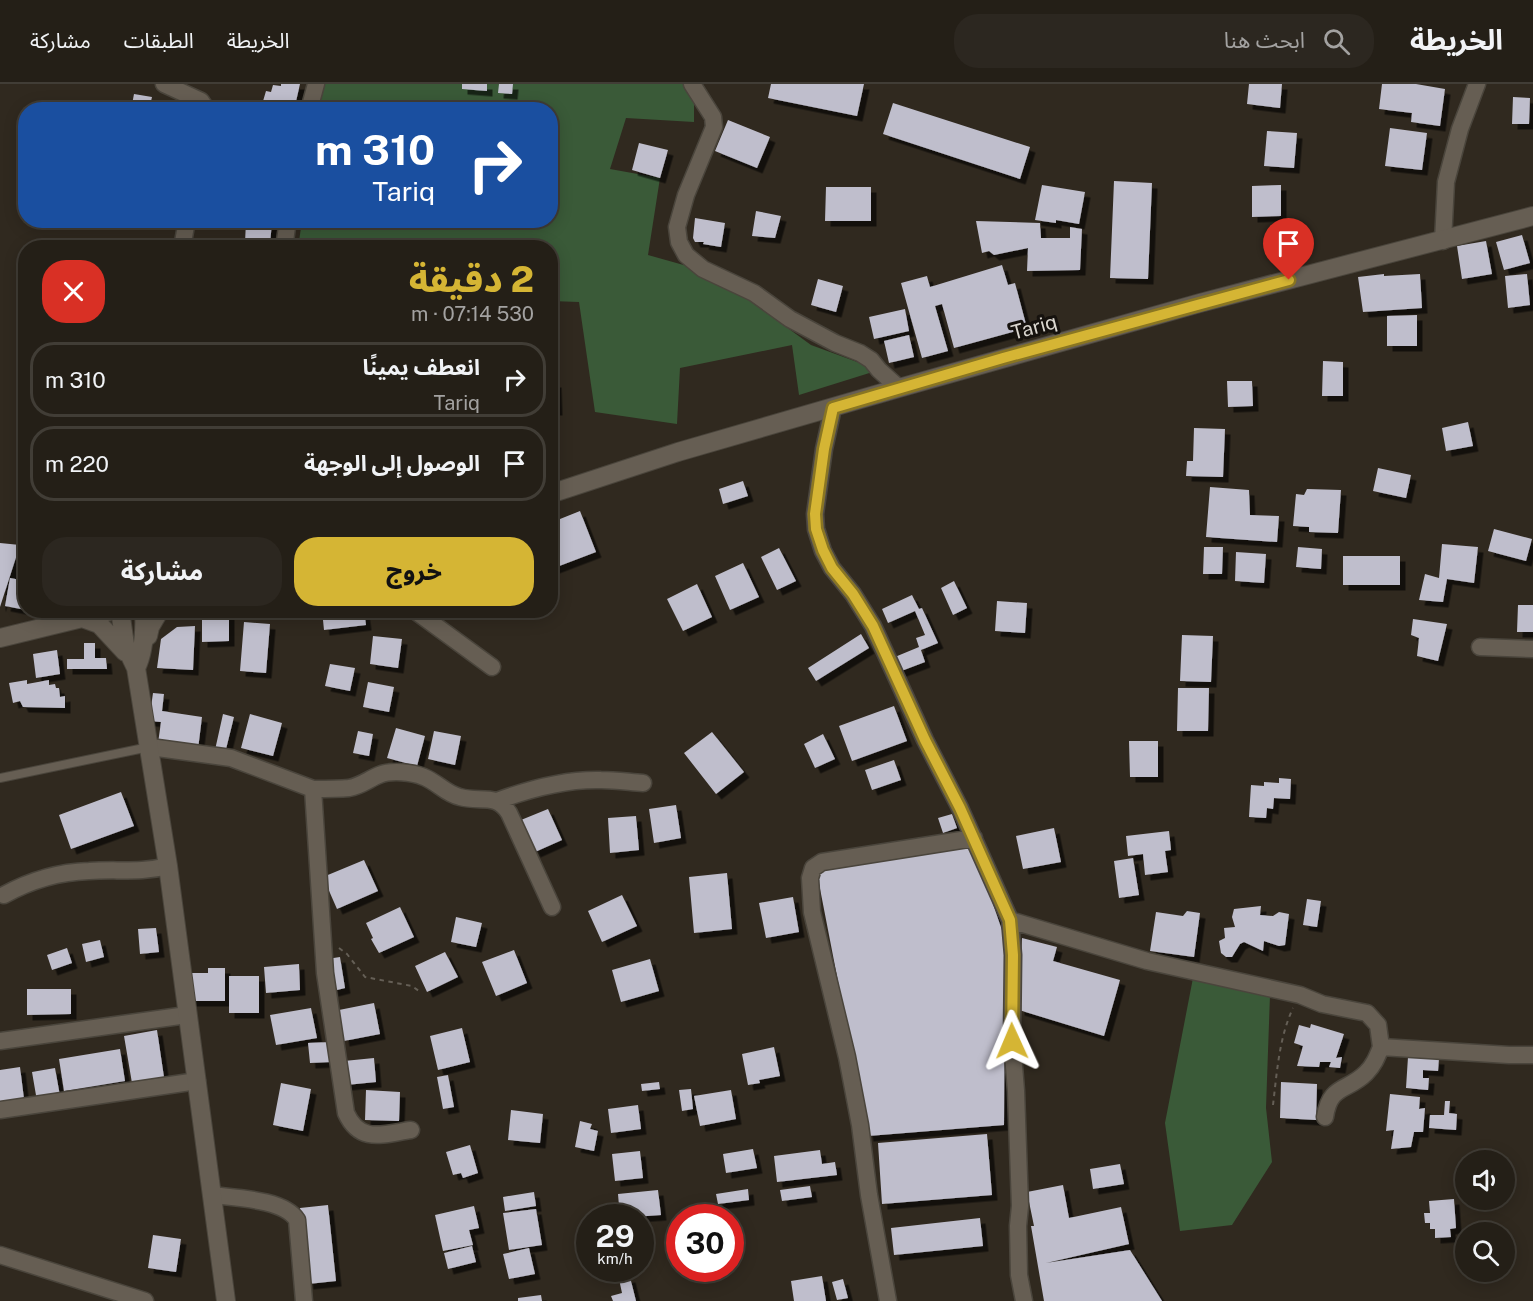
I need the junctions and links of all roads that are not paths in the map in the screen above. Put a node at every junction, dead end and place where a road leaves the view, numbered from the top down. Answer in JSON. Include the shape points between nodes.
{"nodes":[{"id":1,"x":164,"y":84,"type":"edge"},
{"id":2,"x":316,"y":84,"type":"edge"},
{"id":3,"x":692,"y":84,"type":"edge"},
{"id":4,"x":1477,"y":84,"type":"edge"},
{"id":5,"x":202,"y":102,"type":"edge"},
{"id":6,"x":311,"y":102,"type":"edge"},
{"id":7,"x":1533,"y":216,"type":"edge"},
{"id":8,"x":1443,"y":240,"type":"junction"},
{"id":9,"x":899,"y":388,"type":"junction"},
{"id":10,"x":833,"y":408,"type":"junction"},
{"id":11,"x":558,"y":491,"type":"edge"},
{"id":12,"x":88,"y":618,"type":"edge"},
{"id":13,"x":121,"y":618,"type":"edge"},
{"id":14,"x":144,"y":618,"type":"edge"},
{"id":15,"x":155,"y":618,"type":"edge"},
{"id":16,"x":425,"y":618,"type":"edge"},
{"id":17,"x":85,"y":619,"type":"junction"},
{"id":18,"x":0,"y":638,"type":"edge"},
{"id":19,"x":1480,"y":647,"type":"dead end"},
{"id":20,"x":1533,"y":649,"type":"edge"},
{"id":21,"x":136,"y":662,"type":"junction"},
{"id":22,"x":492,"y":667,"type":"dead end"},
{"id":23,"x":150,"y":747,"type":"junction"},
{"id":24,"x":0,"y":778,"type":"edge"},
{"id":25,"x":643,"y":783,"type":"dead end"},
{"id":26,"x":313,"y":789,"type":"junction"},
{"id":27,"x":497,"y":801,"type":"junction"},
{"id":28,"x":974,"y":838,"type":"junction"},
{"id":29,"x":168,"y":866,"type":"junction"},
{"id":30,"x":4,"y":895,"type":"dead end"},
{"id":31,"x":552,"y":907,"type":"dead end"},
{"id":32,"x":1010,"y":920,"type":"junction"},
{"id":33,"x":187,"y":1015,"type":"junction"},
{"id":34,"x":0,"y":1041,"type":"edge"},
{"id":35,"x":1381,"y":1047,"type":"junction"},
{"id":36,"x":1533,"y":1055,"type":"edge"},
{"id":37,"x":197,"y":1081,"type":"junction"},
{"id":38,"x":0,"y":1110,"type":"edge"},
{"id":39,"x":1325,"y":1117,"type":"dead end"},
{"id":40,"x":411,"y":1130,"type":"dead end"},
{"id":41,"x":212,"y":1195,"type":"junction"},
{"id":42,"x":0,"y":1255,"type":"edge"},
{"id":43,"x":93,"y":1293,"type":"edge"},
{"id":44,"x":146,"y":1301,"type":"edge"},
{"id":45,"x":226,"y":1301,"type":"edge"},
{"id":46,"x":304,"y":1301,"type":"edge"},
{"id":47,"x":888,"y":1301,"type":"edge"},
{"id":48,"x":1024,"y":1301,"type":"edge"}],
"edges":[{"from":1,"to":5,"type":"street"},
{"from":2,"to":6,"type":"street"},
{"from":3,"to":9,"type":"street","via":[[713,117],[714,127],[677,226],[686,255],[703,269],[754,293],[790,319],[860,353]]},
{"from":4,"to":8,"type":"street","via":[[1446,182]]},
{"from":7,"to":8,"type":"main road","name":"Tariq"},
{"from":8,"to":9,"type":"main road","name":"Tariq","via":[[1200,303]]},
{"from":9,"to":10,"type":"main road","name":"Tariq"},
{"from":10,"to":11,"type":"main road","name":"Tariq"},
{"from":10,"to":28,"type":"street","via":[[824,449],[816,529],[832,568],[873,626]]},
{"from":12,"to":17,"type":"main road"},
{"from":13,"to":21,"type":"main road","via":[[125,645]]},
{"from":14,"to":21,"type":"main road","via":[[143,642]]},
{"from":15,"to":21,"type":"main road"},
{"from":16,"to":22,"type":"street"},
{"from":17,"to":18,"type":"main road"},
{"from":17,"to":21,"type":"main road","via":[[99,624]]},
{"from":19,"to":20,"type":"street"},
{"from":21,"to":23,"type":"main road"},
{"from":23,"to":24,"type":"lane"},
{"from":23,"to":26,"type":"street","via":[[231,758]]},
{"from":23,"to":29,"type":"main road"},
{"from":25,"to":27,"type":"street","via":[[600,779],[520,792]]},
{"from":26,"to":27,"type":"street","via":[[350,788],[396,772],[424,777],[459,797]]},
{"from":26,"to":40,"type":"street","via":[[325,973],[346,1113],[356,1129],[372,1136]]},
{"from":27,"to":31,"type":"street","via":[[509,813]]},
{"from":28,"to":32,"type":"street"},
{"from":28,"to":47,"type":"street","via":[[822,862],[813,868],[810,878],[812,912],[860,1125]]},
{"from":29,"to":30,"type":"street","via":[[140,872],[51,875]]},
{"from":29,"to":33,"type":"main road"},
{"from":32,"to":35,"type":"street","via":[[1147,961],[1367,1013],[1378,1025]]},
{"from":32,"to":48,"type":"street","via":[[1019,1275]]},
{"from":33,"to":34,"type":"street"},
{"from":33,"to":37,"type":"main road"},
{"from":35,"to":36,"type":"street"},
{"from":35,"to":39,"type":"street","via":[[1366,1073],[1334,1093]]},
{"from":37,"to":38,"type":"street"},
{"from":37,"to":41,"type":"main road"},
{"from":41,"to":45,"type":"main road"},
{"from":41,"to":46,"type":"street","via":[[281,1206],[294,1215]]},
{"from":42,"to":43,"type":"street"},
{"from":43,"to":44,"type":"street"}]}
